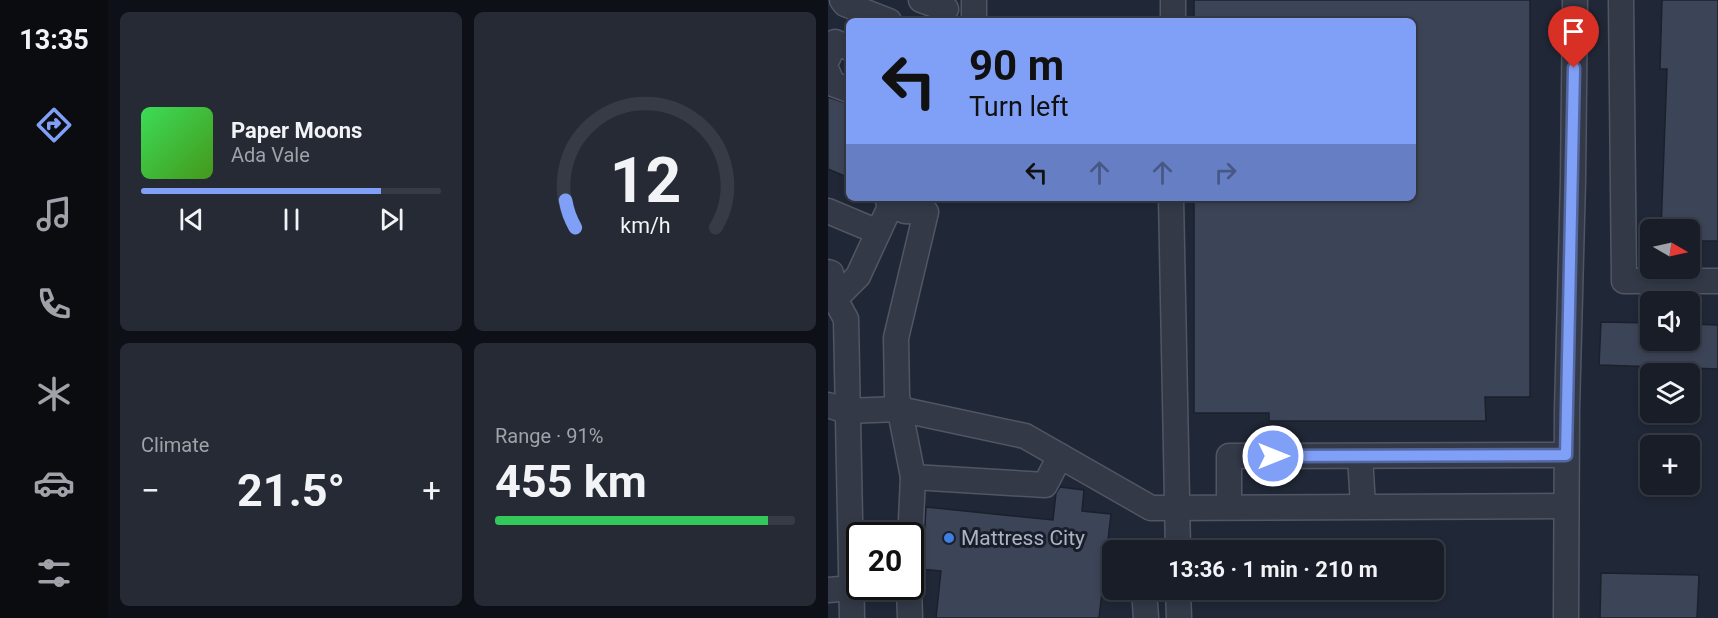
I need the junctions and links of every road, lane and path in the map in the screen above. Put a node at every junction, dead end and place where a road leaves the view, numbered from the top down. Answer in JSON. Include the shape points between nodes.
{"nodes":[{"id":1,"x":842,"y":0,"type":"edge"},
{"id":2,"x":921,"y":0,"type":"edge"},
{"id":3,"x":974,"y":0,"type":"edge"},
{"id":4,"x":1173,"y":0,"type":"edge"},
{"id":5,"x":1575,"y":0,"type":"edge"},
{"id":6,"x":1621,"y":0,"type":"edge"},
{"id":7,"x":946,"y":10,"type":"edge"},
{"id":8,"x":882,"y":18,"type":"edge"},
{"id":9,"x":974,"y":18,"type":"edge"},
{"id":10,"x":1173,"y":18,"type":"edge"},
{"id":11,"x":846,"y":47,"type":"edge"},
{"id":12,"x":828,"y":57,"type":"edge"},
{"id":13,"x":828,"y":73,"type":"edge"},
{"id":14,"x":846,"y":89,"type":"edge"},
{"id":15,"x":891,"y":201,"type":"edge"},
{"id":16,"x":1171,"y":201,"type":"edge"},
{"id":17,"x":828,"y":211,"type":"edge"},
{"id":18,"x":878,"y":232,"type":"junction"},
{"id":19,"x":828,"y":272,"type":"edge"},
{"id":20,"x":1718,"y":281,"type":"edge"},
{"id":21,"x":831,"y":299,"type":"edge"},
{"id":22,"x":837,"y":408,"type":"edge"},
{"id":23,"x":899,"y":409,"type":"junction"},
{"id":24,"x":1566,"y":455,"type":"junction"},
{"id":25,"x":1060,"y":456,"type":"junction"},
{"id":26,"x":1360,"y":456,"type":"junction"},
{"id":27,"x":913,"y":477,"type":"junction"},
{"id":28,"x":1363,"y":506,"type":"junction"},
{"id":29,"x":1566,"y":506,"type":"junction"},
{"id":30,"x":1177,"y":507,"type":"junction"},
{"id":31,"x":1228,"y":507,"type":"junction"},
{"id":32,"x":911,"y":522,"type":"edge"},
{"id":33,"x":1178,"y":540,"type":"edge"},
{"id":34,"x":840,"y":589,"type":"edge"},
{"id":35,"x":909,"y":600,"type":"edge"},
{"id":36,"x":1145,"y":600,"type":"edge"},
{"id":37,"x":1178,"y":600,"type":"edge"},
{"id":38,"x":852,"y":618,"type":"edge"},
{"id":39,"x":910,"y":618,"type":"edge"},
{"id":40,"x":1146,"y":618,"type":"edge"},
{"id":41,"x":1179,"y":618,"type":"edge"},
{"id":42,"x":1566,"y":618,"type":"edge"}],
"edges":[{"from":1,"to":8,"type":"street"},
{"from":2,"to":7,"type":"street"},
{"from":3,"to":9,"type":"street"},
{"from":4,"to":10,"type":"street"},
{"from":5,"to":24,"type":"street"},
{"from":6,"to":20,"type":"street","via":[[1624,281]]},
{"from":11,"to":12,"type":"street","via":[[834,42]]},
{"from":13,"to":14,"type":"street","via":[[833,84]]},
{"from":15,"to":18,"type":"street"},
{"from":15,"to":23,"type":"street","via":[[905,211],[926,212],[896,338]]},
{"from":16,"to":30,"type":"street"},
{"from":17,"to":18,"type":"street"},
{"from":18,"to":21,"type":"street","via":[[858,276]]},
{"from":19,"to":21,"type":"street"},
{"from":21,"to":22,"type":"street","via":[[846,319]]},
{"from":22,"to":23,"type":"street"},
{"from":22,"to":34,"type":"street"},
{"from":23,"to":25,"type":"street","via":[[1025,436]]},
{"from":23,"to":27,"type":"street"},
{"from":24,"to":26,"type":"street"},
{"from":24,"to":29,"type":"street"},
{"from":25,"to":27,"type":"street","via":[[1045,485]]},
{"from":25,"to":30,"type":"street","via":[[1151,508]]},
{"from":26,"to":28,"type":"street"},
{"from":26,"to":31,"type":"street","via":[[1229,456]]},
{"from":27,"to":32,"type":"street"},
{"from":28,"to":29,"type":"street"},
{"from":28,"to":31,"type":"street"},
{"from":29,"to":42,"type":"street"},
{"from":30,"to":31,"type":"street"},
{"from":30,"to":33,"type":"street"},
{"from":34,"to":38,"type":"street"},
{"from":35,"to":39,"type":"street"},
{"from":36,"to":40,"type":"street"},
{"from":37,"to":41,"type":"street"}]}
